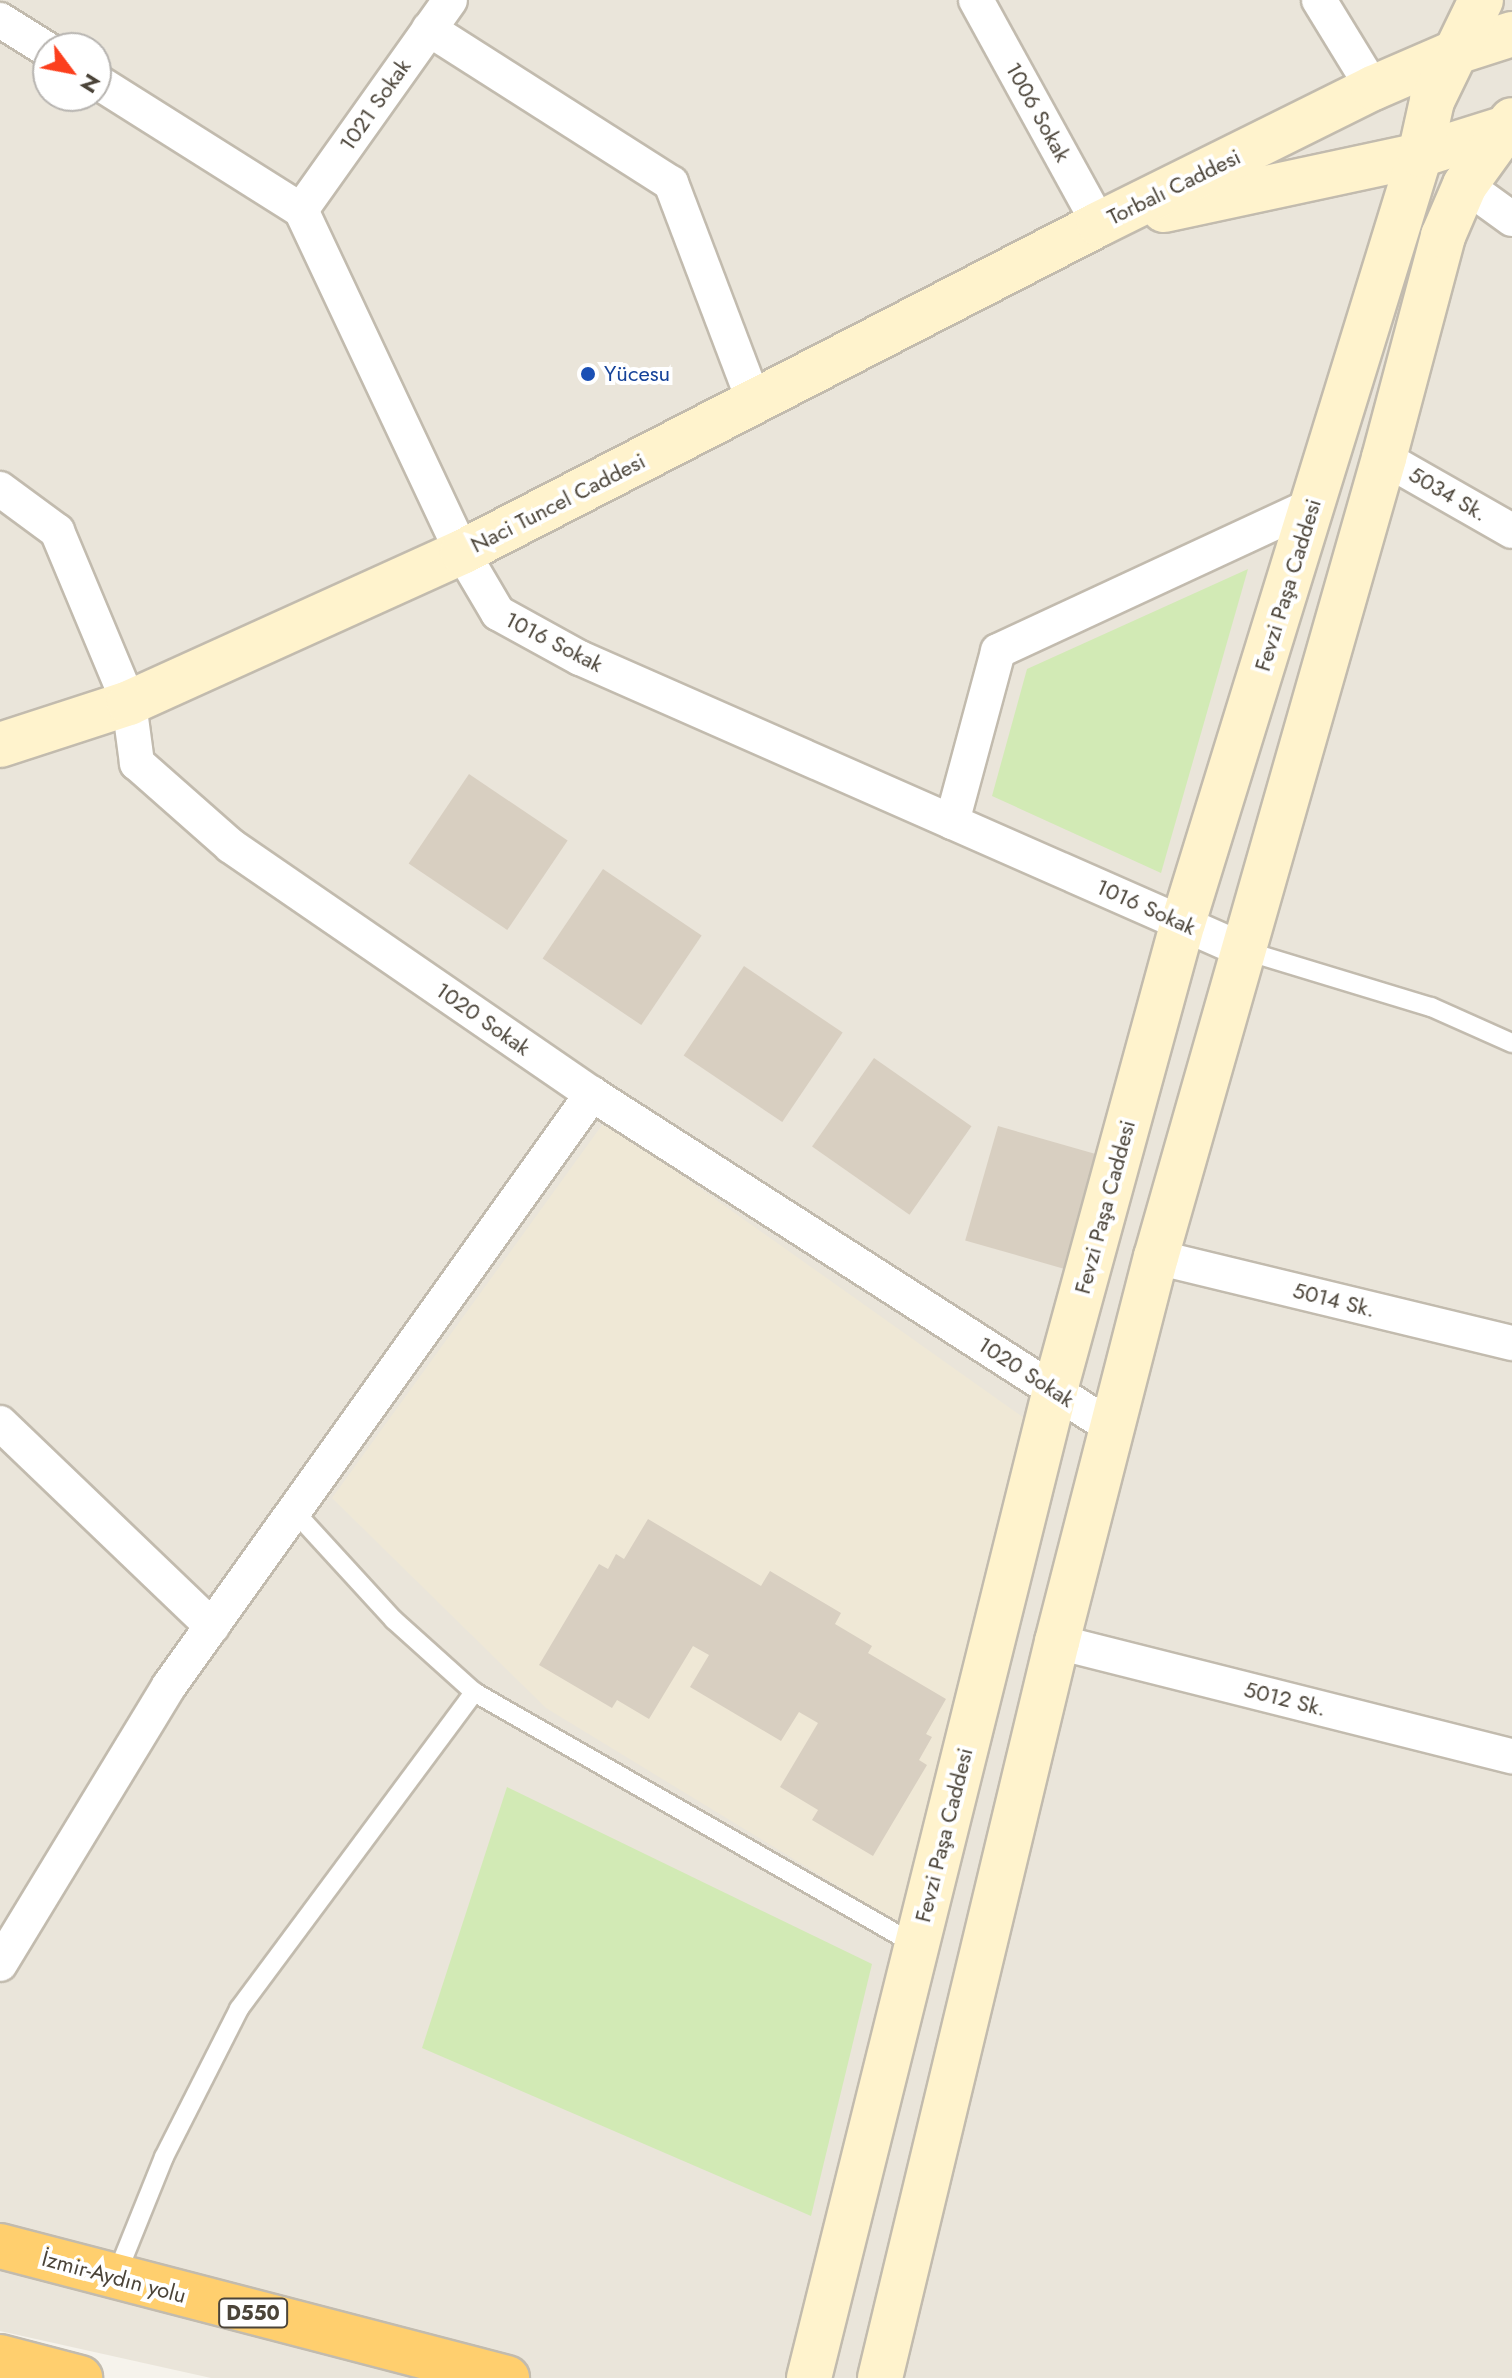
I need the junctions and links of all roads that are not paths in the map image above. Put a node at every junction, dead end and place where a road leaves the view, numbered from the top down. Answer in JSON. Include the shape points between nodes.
{"nodes":[{"id":1,"x":450,"y":0,"type":"edge"},
{"id":2,"x":976,"y":0,"type":"edge"},
{"id":3,"x":1319,"y":0,"type":"edge"},
{"id":4,"x":1481,"y":0,"type":"edge"},
{"id":5,"x":0,"y":20,"type":"edge"},
{"id":6,"x":429,"y":29,"type":"junction"},
{"id":7,"x":1512,"y":34,"type":"edge"},
{"id":8,"x":32,"y":40,"type":"edge"},
{"id":9,"x":1456,"y":52,"type":"junction"},
{"id":10,"x":1373,"y":88,"type":"junction"},
{"id":11,"x":112,"y":91,"type":"edge"},
{"id":12,"x":1509,"y":125,"type":"edge"},
{"id":13,"x":1420,"y":155,"type":"junction"},
{"id":14,"x":1465,"y":185,"type":"junction"},
{"id":15,"x":301,"y":210,"type":"junction"},
{"id":16,"x":1512,"y":219,"type":"edge"},
{"id":17,"x":1099,"y":224,"type":"junction"},
{"id":18,"x":754,"y":402,"type":"junction"},
{"id":19,"x":1384,"y":458,"type":"junction"},
{"id":20,"x":0,"y":489,"type":"edge"},
{"id":21,"x":1312,"y":505,"type":"junction"},
{"id":22,"x":1512,"y":531,"type":"edge"},
{"id":23,"x":462,"y":552,"type":"junction"},
{"id":24,"x":129,"y":703,"type":"junction"},
{"id":25,"x":0,"y":745,"type":"edge"},
{"id":26,"x":952,"y":822,"type":"junction"},
{"id":27,"x":1183,"y":923,"type":"junction"},
{"id":28,"x":1243,"y":950,"type":"junction"},
{"id":29,"x":1512,"y":1043,"type":"edge"},
{"id":30,"x":592,"y":1094,"type":"junction"},
{"id":31,"x":1156,"y":1257,"type":"junction"},
{"id":32,"x":1512,"y":1343,"type":"edge"},
{"id":33,"x":1055,"y":1390,"type":"junction"},
{"id":34,"x":0,"y":1423,"type":"edge"},
{"id":35,"x":1111,"y":1427,"type":"junction"},
{"id":36,"x":294,"y":1511,"type":"junction"},
{"id":37,"x":212,"y":1626,"type":"junction"},
{"id":38,"x":1057,"y":1642,"type":"junction"},
{"id":39,"x":474,"y":1692,"type":"junction"},
{"id":40,"x":1512,"y":1756,"type":"edge"},
{"id":41,"x":917,"y":1945,"type":"junction"},
{"id":42,"x":0,"y":1964,"type":"edge"},
{"id":43,"x":0,"y":2246,"type":"edge"},
{"id":44,"x":115,"y":2278,"type":"junction"},
{"id":45,"x":0,"y":2357,"type":"edge"},
{"id":46,"x":80,"y":2378,"type":"edge"},
{"id":47,"x":507,"y":2378,"type":"edge"},
{"id":48,"x":809,"y":2378,"type":"edge"},
{"id":49,"x":880,"y":2378,"type":"edge"}],
"edges":[{"from":1,"to":6,"type":"street","name":"1021 Sokak"},
{"from":2,"to":17,"type":"street","name":"1006 Sokak"},
{"from":3,"to":10,"type":"street"},
{"from":4,"to":9,"type":"main road","name":"Fevzi Paşa Caddesi"},
{"from":5,"to":8,"type":"street"},
{"from":6,"to":15,"type":"street","name":"1021 Sokak"},
{"from":6,"to":18,"type":"street","via":[[671,183]]},
{"from":7,"to":9,"type":"main road","name":"Torbalı Caddesi"},
{"from":9,"to":10,"type":"main road","name":"Torbalı Caddesi"},
{"from":9,"to":13,"type":"main road","name":"Fevzi Paşa Caddesi","via":[[1432,101]]},
{"from":10,"to":17,"type":"main road","name":"Torbalı Caddesi"},
{"from":11,"to":15,"type":"street"},
{"from":12,"to":13,"type":"main road","name":"Torbalı Caddesi"},
{"from":12,"to":14,"type":"main road"},
{"from":13,"to":17,"type":"main road","name":"Torbalı Caddesi"},
{"from":13,"to":21,"type":"main road","name":"Fevzi Paşa Caddesi"},
{"from":14,"to":16,"type":"street"},
{"from":14,"to":19,"type":"main road","via":[[1443,236]]},
{"from":15,"to":23,"type":"street","name":"1016 Sokak"},
{"from":17,"to":18,"type":"main road","name":"Naci Tuncel Caddesi"},
{"from":18,"to":23,"type":"main road","name":"Naci Tuncel Caddesi"},
{"from":19,"to":22,"type":"street","name":"5034 Sk."},
{"from":19,"to":28,"type":"main road"},
{"from":20,"to":24,"type":"street","name":"1020 Sokak","via":[[57,531]]},
{"from":21,"to":26,"type":"street","via":[[998,651]]},
{"from":21,"to":27,"type":"main road","name":"Fevzi Paşa Caddesi"},
{"from":23,"to":24,"type":"main road","name":"Naci Tuncel Caddesi"},
{"from":23,"to":26,"type":"street","name":"1016 Sokak","via":[[498,613],[580,658]]},
{"from":24,"to":25,"type":"main road","name":"Naci Tuncel Caddesi"},
{"from":24,"to":30,"type":"street","name":"1020 Sokak","via":[[137,763],[231,846]]},
{"from":26,"to":27,"type":"street","name":"1016 Sokak"},
{"from":27,"to":28,"type":"street","name":"1016 Sokak"},
{"from":27,"to":33,"type":"main road","name":"Fevzi Paşa Caddesi"},
{"from":28,"to":29,"type":"lane","via":[[1431,1007]]},
{"from":28,"to":31,"type":"main road"},
{"from":30,"to":33,"type":"street","name":"1020 Sokak"},
{"from":30,"to":36,"type":"street"},
{"from":31,"to":32,"type":"street","name":"5014 Sk."},
{"from":31,"to":35,"type":"main road"},
{"from":33,"to":35,"type":"street","name":"1020 Sokak"},
{"from":33,"to":41,"type":"main road","name":"Fevzi Paşa Caddesi"},
{"from":34,"to":37,"type":"street"},
{"from":35,"to":38,"type":"main road"},
{"from":36,"to":37,"type":"street"},
{"from":36,"to":39,"type":"lane","via":[[394,1620]]},
{"from":37,"to":42,"type":"street","via":[[169,1686]]},
{"from":38,"to":40,"type":"street","name":"5012 Sk."},
{"from":38,"to":49,"type":"main road"},
{"from":39,"to":41,"type":"lane"},
{"from":39,"to":44,"type":"lane","via":[[239,2009],[164,2157]]},
{"from":41,"to":48,"type":"main road","name":"Fevzi Paşa Caddesi"},
{"from":43,"to":44,"type":"highway","name":"İzmir-Aydın yolu","number":"D550"},
{"from":44,"to":47,"type":"highway","name":"İzmir-Aydın yolu","number":"D550"},
{"from":45,"to":46,"type":"highway"}]}
